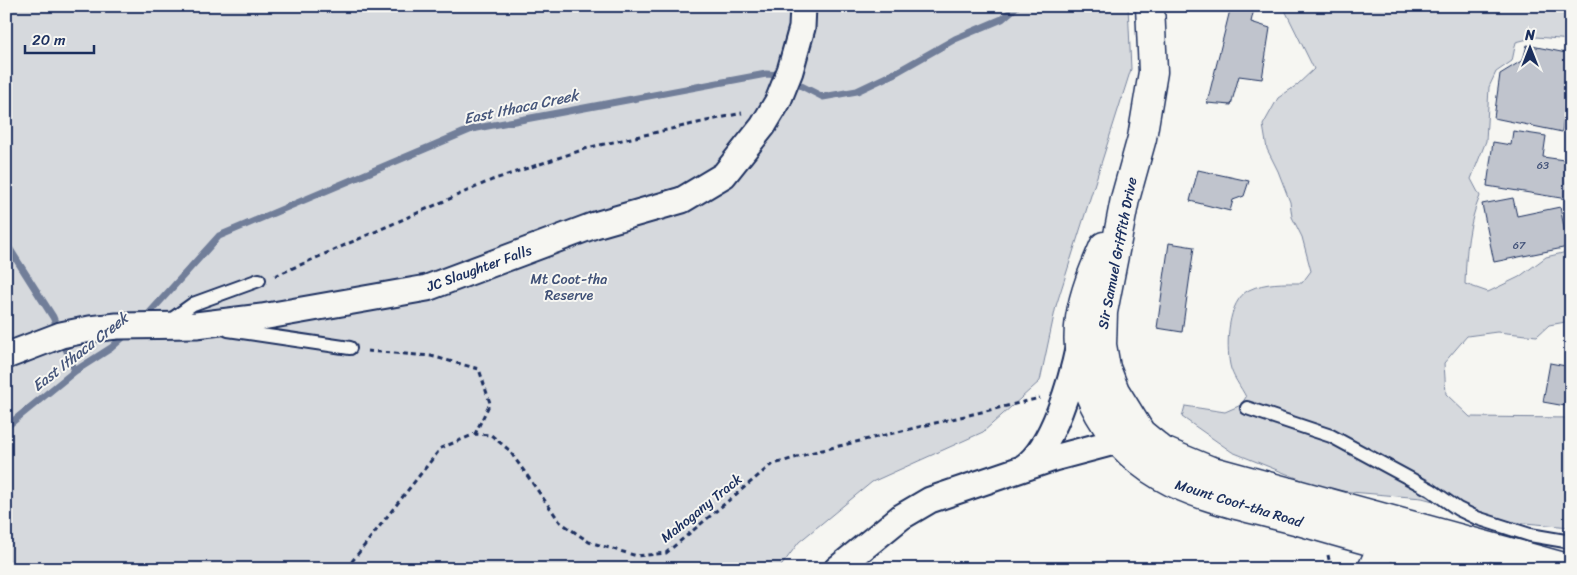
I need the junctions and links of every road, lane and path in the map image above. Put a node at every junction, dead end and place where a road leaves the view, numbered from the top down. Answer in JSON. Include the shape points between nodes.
{"nodes":[{"id":1,"x":803,"y":6,"type":"edge"},
{"id":2,"x":1150,"y":6,"type":"edge"},
{"id":3,"x":776,"y":105,"type":"junction"},
{"id":4,"x":1125,"y":199,"type":"junction"},
{"id":5,"x":259,"y":280,"type":"joint"},
{"id":6,"x":164,"y":324,"type":"junction"},
{"id":7,"x":196,"y":324,"type":"junction"},
{"id":8,"x":1079,"y":345,"type":"junction"},
{"id":9,"x":350,"y":348,"type":"joint"},
{"id":10,"x":6,"y":356,"type":"edge"},
{"id":11,"x":1049,"y":397,"type":"dead end"},
{"id":12,"x":1247,"y":408,"type":"dead end"},
{"id":13,"x":475,"y":434,"type":"junction"},
{"id":14,"x":1118,"y":441,"type":"junction"},
{"id":15,"x":1149,"y":441,"type":"junction"},
{"id":16,"x":1018,"y":470,"type":"junction"},
{"id":17,"x":1394,"y":520,"type":"junction"},
{"id":18,"x":1571,"y":542,"type":"edge"},
{"id":19,"x":1383,"y":545,"type":"junction"},
{"id":20,"x":1421,"y":561,"type":"edge"},
{"id":21,"x":346,"y":569,"type":"edge"},
{"id":22,"x":837,"y":569,"type":"edge"},
{"id":23,"x":1372,"y":569,"type":"edge"},
{"id":24,"x":1478,"y":569,"type":"edge"},
{"id":25,"x":1571,"y":569,"type":"edge"}],
"edges":[{"from":1,"to":3,"type":"street","name":"JC Slaughter Falls","via":[[802,28]]},
{"from":2,"to":4,"type":"main road","name":"Sir Samuel Griffith Drive","via":[[1153,72],[1142,138]]},
{"from":3,"to":5,"type":"path","via":[[592,147],[510,174]]},
{"from":3,"to":7,"type":"street","name":"JC Slaughter Falls","via":[[724,175],[682,200],[594,225],[427,288],[262,317]]},
{"from":4,"to":8,"type":"main road","name":"Mount Coot-tha Road","via":[[1087,288],[1080,317]]},
{"from":4,"to":15,"type":"main road","name":"Sir Samuel Griffith Drive","via":[[1103,312],[1102,345],[1106,368],[1117,397]]},
{"from":5,"to":6,"type":"lane","via":[[193,304]]},
{"from":6,"to":7,"type":"street","name":"JC Slaughter Falls"},
{"from":6,"to":10,"type":"street","name":"JC Slaughter Falls","via":[[117,326],[54,338]]},
{"from":7,"to":9,"type":"lane"},
{"from":8,"to":14,"type":"main road","name":"Mount Coot-tha Road","via":[[1090,396]]},
{"from":8,"to":16,"type":"street","via":[[1048,436],[1033,460]]},
{"from":9,"to":13,"type":"path","via":[[431,356],[479,369],[490,403]]},
{"from":11,"to":13,"type":"path","name":"Mahogany Track","via":[[1031,398],[771,465],[666,553],[636,556],[589,542],[560,522],[508,450],[491,435]]},
{"from":12,"to":18,"type":"lane","via":[[1331,436],[1477,518],[1530,535]]},
{"from":13,"to":21,"type":"path","via":[[442,448]]},
{"from":14,"to":15,"type":"main road"},
{"from":14,"to":16,"type":"street"},
{"from":14,"to":19,"type":"main road","name":"Mount Coot-tha Road","via":[[1151,471],[1192,491]]},
{"from":15,"to":17,"type":"main road","name":"Sir Samuel Griffith Drive","via":[[1172,456],[1209,470]]},
{"from":16,"to":22,"type":"street","via":[[917,506]]},
{"from":17,"to":19,"type":"main road"},
{"from":17,"to":20,"type":"main road"},
{"from":17,"to":25,"type":"main road"},
{"from":19,"to":20,"type":"main road","name":"Mount Coot-tha Road"},
{"from":19,"to":23,"type":"main road"},
{"from":20,"to":24,"type":"main road","name":"Mount Coot-tha Road"}]}
